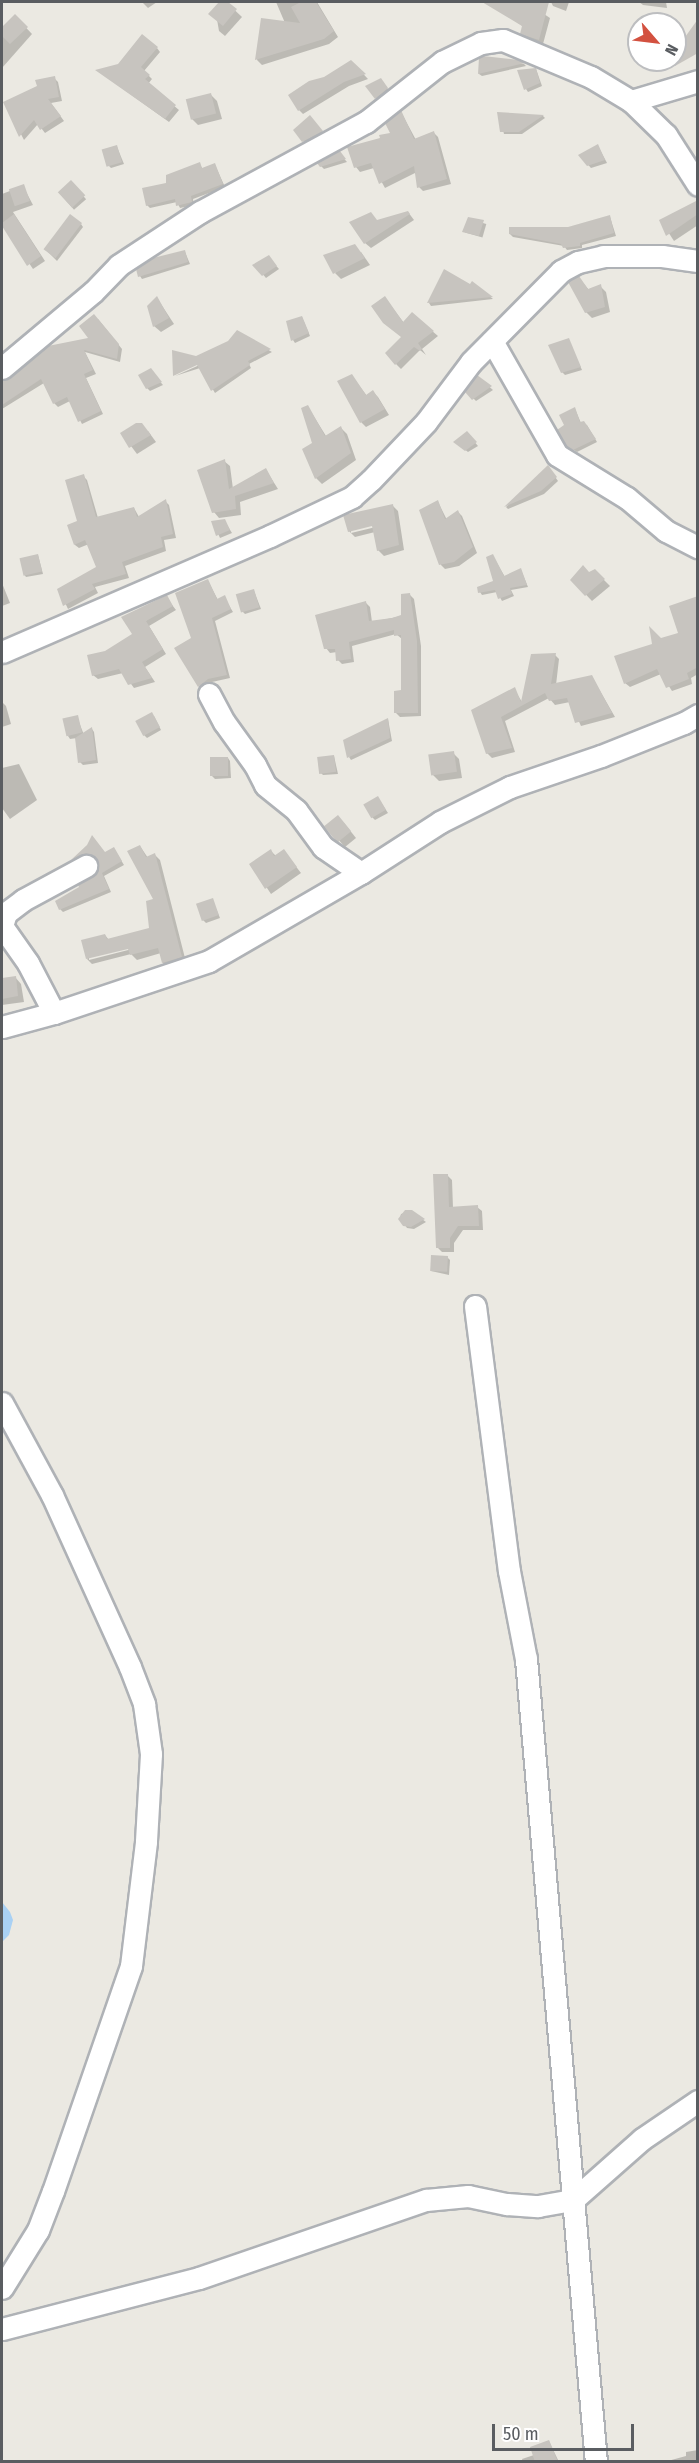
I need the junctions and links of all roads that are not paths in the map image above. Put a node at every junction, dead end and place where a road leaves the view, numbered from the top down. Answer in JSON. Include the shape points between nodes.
{"nodes":[{"id":1,"x":698,"y":81,"type":"edge"},
{"id":2,"x":631,"y":101,"type":"junction"},
{"id":3,"x":698,"y":185,"type":"edge"},
{"id":4,"x":698,"y":261,"type":"edge"},
{"id":5,"x":492,"y":341,"type":"junction"},
{"id":6,"x":2,"y":368,"type":"edge"},
{"id":7,"x":698,"y":547,"type":"edge"},
{"id":8,"x":2,"y":652,"type":"edge"},
{"id":9,"x":209,"y":694,"type":"dead end"},
{"id":10,"x":698,"y":714,"type":"edge"},
{"id":11,"x":86,"y":866,"type":"dead end"},
{"id":12,"x":361,"y":873,"type":"junction"},
{"id":13,"x":54,"y":1013,"type":"junction"},
{"id":14,"x":2,"y":1028,"type":"edge"},
{"id":15,"x":475,"y":1306,"type":"dead end"},
{"id":16,"x":2,"y":1403,"type":"edge"},
{"id":17,"x":698,"y":2101,"type":"edge"},
{"id":18,"x":573,"y":2200,"type":"junction"},
{"id":19,"x":2,"y":2288,"type":"edge"},
{"id":20,"x":2,"y":2329,"type":"edge"},
{"id":21,"x":596,"y":2462,"type":"edge"}],
"edges":[{"from":1,"to":2,"type":"street"},
{"from":2,"to":3,"type":"street","via":[[666,135]]},
{"from":2,"to":6,"type":"street","via":[[591,77],[503,40],[481,43],[442,62],[366,122],[200,212],[119,264],[93,292]]},
{"from":4,"to":5,"type":"street","via":[[621,255],[578,262],[561,272]]},
{"from":5,"to":7,"type":"street","via":[[557,455],[627,498],[666,531]]},
{"from":5,"to":8,"type":"street","via":[[471,362],[426,422],[352,496],[270,536]]},
{"from":9,"to":12,"type":"street","via":[[265,785],[296,810],[323,847]]},
{"from":10,"to":12,"type":"street","via":[[601,756],[510,787],[440,822]]},
{"from":11,"to":13,"type":"street","via":[[23,900],[6,913],[2,926],[28,963]]},
{"from":12,"to":13,"type":"street","via":[[209,961]]},
{"from":13,"to":14,"type":"street"},
{"from":15,"to":18,"type":"street","via":[[509,1570],[526,1659]]},
{"from":16,"to":19,"type":"street","via":[[52,1495],[130,1667],[144,1704],[151,1754],[146,1842],[131,1966],[50,2201],[38,2230]]},
{"from":17,"to":18,"type":"street","via":[[642,2139]]},
{"from":18,"to":20,"type":"street","via":[[538,2206],[468,2196],[426,2200],[199,2278]]},
{"from":18,"to":21,"type":"street"}]}
